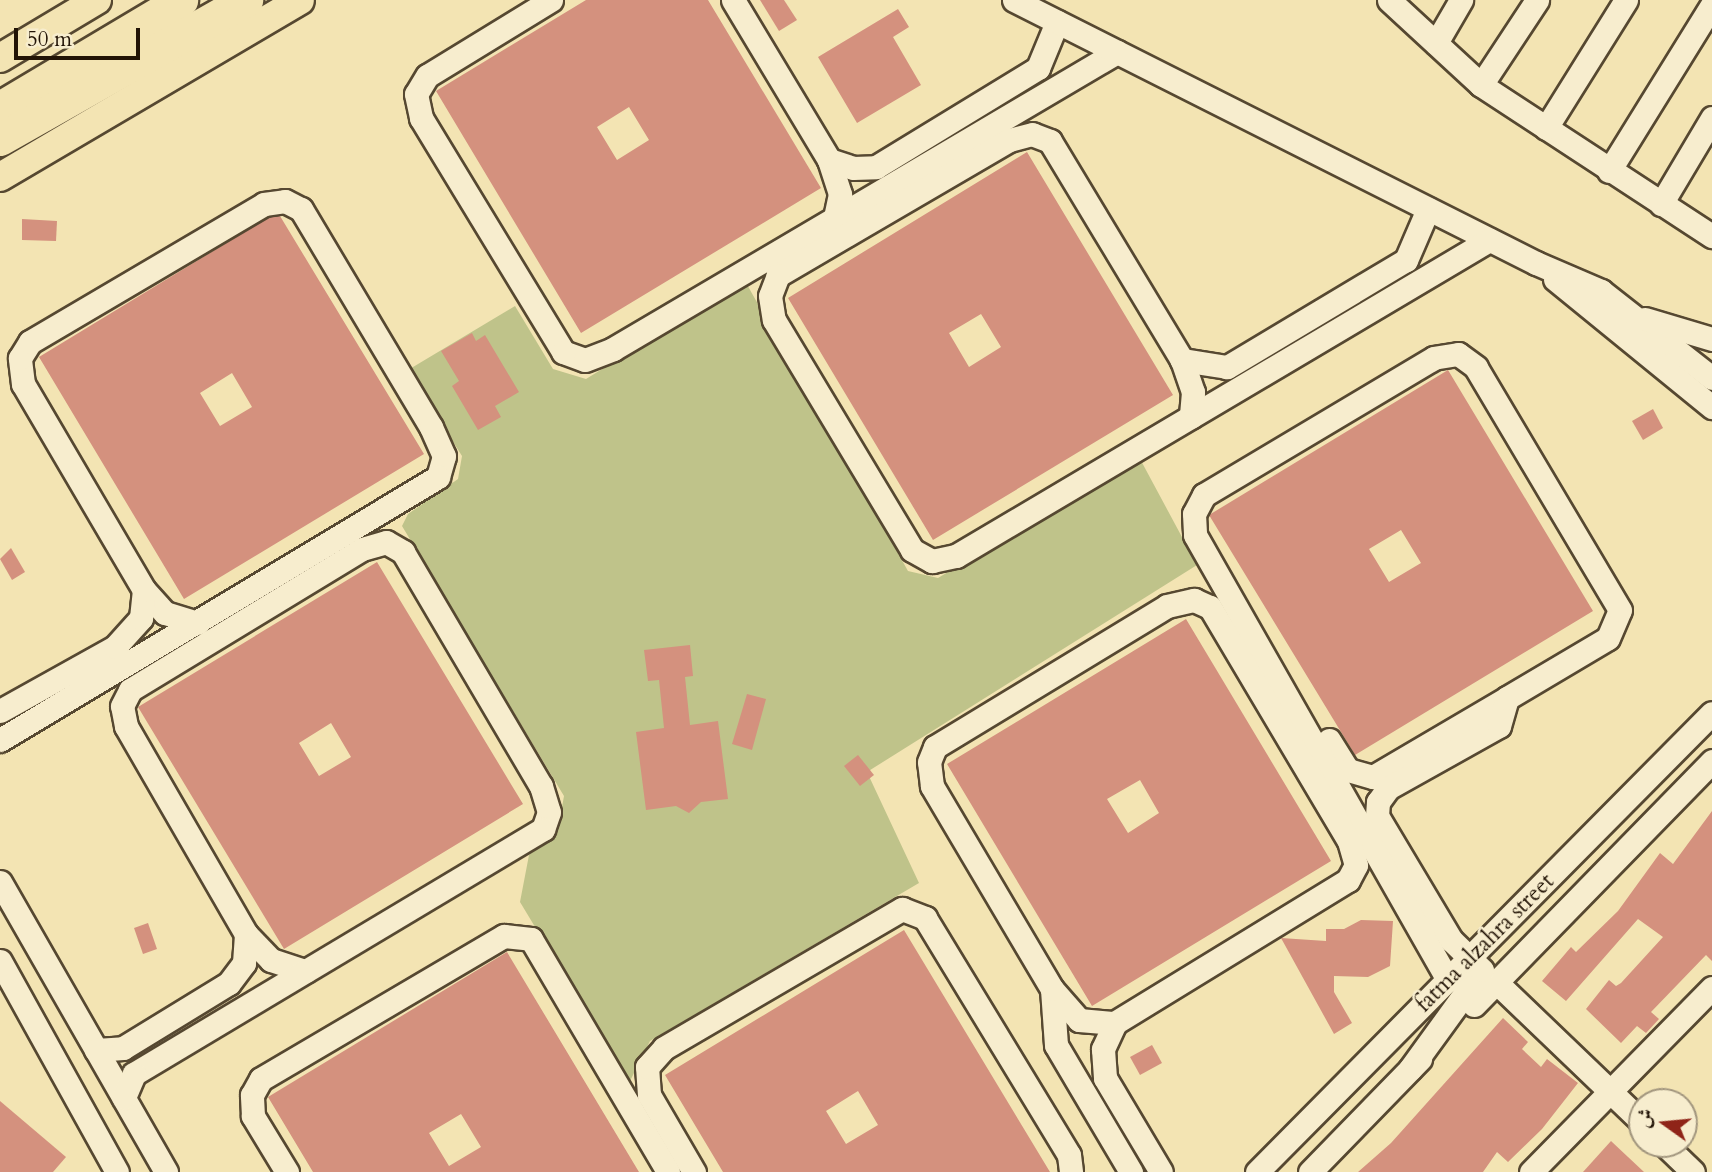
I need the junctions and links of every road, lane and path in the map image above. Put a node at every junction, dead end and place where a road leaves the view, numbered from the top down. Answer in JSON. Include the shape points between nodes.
{"nodes":[{"id":1,"x":97,"y":0,"type":"edge"},
{"id":2,"x":181,"y":0,"type":"edge"},
{"id":3,"x":246,"y":0,"type":"edge"},
{"id":4,"x":300,"y":0,"type":"edge"},
{"id":5,"x":551,"y":0,"type":"edge"},
{"id":6,"x":733,"y":0,"type":"edge"},
{"id":7,"x":1014,"y":0,"type":"edge"},
{"id":8,"x":1389,"y":0,"type":"edge"},
{"id":9,"x":1461,"y":0,"type":"edge"},
{"id":10,"x":1537,"y":0,"type":"edge"},
{"id":11,"x":1626,"y":0,"type":"edge"},
{"id":12,"x":1712,"y":5,"type":"edge"},
{"id":13,"x":1057,"y":22,"type":"junction"},
{"id":14,"x":1436,"y":43,"type":"junction"},
{"id":15,"x":1117,"y":52,"type":"junction"},
{"id":16,"x":0,"y":58,"type":"edge"},
{"id":17,"x":1481,"y":85,"type":"junction"},
{"id":18,"x":0,"y":108,"type":"edge"},
{"id":19,"x":1712,"y":118,"type":"edge"},
{"id":20,"x":1546,"y":128,"type":"junction"},
{"id":21,"x":0,"y":139,"type":"edge"},
{"id":22,"x":829,"y":160,"type":"junction"},
{"id":23,"x":1609,"y":171,"type":"junction"},
{"id":24,"x":0,"y":177,"type":"edge"},
{"id":25,"x":1661,"y":204,"type":"junction"},
{"id":26,"x":1428,"y":209,"type":"junction"},
{"id":27,"x":835,"y":218,"type":"junction"},
{"id":28,"x":1711,"y":232,"type":"edge"},
{"id":29,"x":1489,"y":240,"type":"junction"},
{"id":30,"x":1536,"y":263,"type":"junction"},
{"id":31,"x":1633,"y":316,"type":"junction"},
{"id":32,"x":1712,"y":340,"type":"edge"},
{"id":33,"x":1182,"y":360,"type":"junction"},
{"id":34,"x":1712,"y":378,"type":"edge"},
{"id":35,"x":1712,"y":407,"type":"edge"},
{"id":36,"x":1191,"y":417,"type":"junction"},
{"id":37,"x":144,"y":590,"type":"junction"},
{"id":38,"x":197,"y":623,"type":"junction"},
{"id":39,"x":1263,"y":675,"type":"junction"},
{"id":40,"x":1507,"y":698,"type":"junction"},
{"id":41,"x":0,"y":712,"type":"edge"},
{"id":42,"x":1712,"y":713,"type":"edge"},
{"id":43,"x":0,"y":740,"type":"edge"},
{"id":44,"x":1712,"y":761,"type":"edge"},
{"id":45,"x":0,"y":882,"type":"edge"},
{"id":46,"x":246,"y":934,"type":"junction"},
{"id":47,"x":1471,"y":957,"type":"junction"},
{"id":48,"x":0,"y":961,"type":"edge"},
{"id":49,"x":305,"y":971,"type":"junction"},
{"id":50,"x":1448,"y":979,"type":"junction"},
{"id":51,"x":1496,"y":982,"type":"junction"},
{"id":52,"x":1712,"y":988,"type":"edge"},
{"id":53,"x":1052,"y":989,"type":"junction"},
{"id":54,"x":1115,"y":1023,"type":"junction"},
{"id":55,"x":96,"y":1050,"type":"junction"},
{"id":56,"x":1410,"y":1069,"type":"junction"},
{"id":57,"x":1611,"y":1091,"type":"junction"},
{"id":58,"x":124,"y":1098,"type":"junction"},
{"id":59,"x":1628,"y":1108,"type":"edge"},
{"id":60,"x":1678,"y":1158,"type":"edge"},
{"id":61,"x":117,"y":1172,"type":"edge"},
{"id":62,"x":166,"y":1172,"type":"edge"},
{"id":63,"x":287,"y":1172,"type":"edge"},
{"id":64,"x":668,"y":1172,"type":"edge"},
{"id":65,"x":694,"y":1172,"type":"edge"},
{"id":66,"x":1070,"y":1172,"type":"edge"},
{"id":67,"x":1131,"y":1172,"type":"edge"},
{"id":68,"x":1161,"y":1172,"type":"edge"},
{"id":69,"x":1256,"y":1172,"type":"edge"},
{"id":70,"x":1310,"y":1172,"type":"edge"},
{"id":71,"x":1531,"y":1172,"type":"edge"},
{"id":72,"x":1693,"y":1172,"type":"edge"}],
"edges":[{"from":1,"to":16,"type":"main road"},
{"from":2,"to":18,"type":"highway"},
{"from":3,"to":21,"type":"highway"},
{"from":4,"to":24,"type":"main road"},
{"from":5,"to":27,"type":"street","via":[[427,76],[416,94],[421,118],[563,352],[585,360],[613,349]]},
{"from":6,"to":22,"type":"street"},
{"from":7,"to":13,"type":"street"},
{"from":8,"to":14,"type":"street"},
{"from":9,"to":14,"type":"street"},
{"from":10,"to":17,"type":"street"},
{"from":11,"to":20,"type":"street"},
{"from":12,"to":23,"type":"street"},
{"from":13,"to":15,"type":"street"},
{"from":13,"to":22,"type":"street","via":[[1038,68],[877,167],[853,168]]},
{"from":14,"to":17,"type":"street"},
{"from":15,"to":26,"type":"street"},
{"from":15,"to":27,"type":"street"},
{"from":17,"to":20,"type":"street"},
{"from":19,"to":25,"type":"street"},
{"from":20,"to":23,"type":"street"},
{"from":22,"to":27,"type":"street","via":[[840,194]]},
{"from":23,"to":25,"type":"street"},
{"from":25,"to":28,"type":"street"},
{"from":26,"to":29,"type":"street"},
{"from":26,"to":33,"type":"street","via":[[1406,260],[1227,367]]},
{"from":29,"to":30,"type":"street"},
{"from":29,"to":36,"type":"street"},
{"from":30,"to":31,"type":"street","via":[[1601,291]]},
{"from":30,"to":35,"type":"street"},
{"from":31,"to":32,"type":"street"},
{"from":31,"to":34,"type":"street"},
{"from":33,"to":36,"type":"street","via":[[1193,392]]},
{"from":33,"to":36,"type":"street","via":[[1050,141],[1032,134],[1009,140],[778,275],[770,296],[774,320],[912,550],[932,561],[956,556]]},
{"from":37,"to":38,"type":"street","via":[[165,613]]},
{"from":37,"to":38,"type":"street","via":[[23,384],[20,358],[30,342],[264,204],[285,201],[301,209],[444,456],[438,477]]},
{"from":37,"to":41,"type":"street","via":[[141,618],[115,647]]},
{"from":38,"to":43,"type":"street"},
{"from":39,"to":40,"type":"street","via":[[1290,677],[1348,770],[1373,776]]},
{"from":39,"to":40,"type":"street","via":[[1195,535],[1194,513],[1204,495],[1434,358],[1458,354],[1476,367],[1620,610],[1608,638]]},
{"from":39,"to":50,"type":"street"},
{"from":39,"to":53,"type":"street","via":[[1210,607],[1194,600],[1167,607],[935,747],[929,762],[932,786]]},
{"from":39,"to":54,"type":"street","via":[[1349,841],[1356,864],[1348,880]]},
{"from":40,"to":47,"type":"street","via":[[1499,726],[1388,788],[1378,802],[1377,816],[1451,940]]},
{"from":42,"to":47,"type":"street","name":"fatma alzahra street"},
{"from":44,"to":51,"type":"street"},
{"from":45,"to":55,"type":"street"},
{"from":46,"to":49,"type":"street","via":[[271,960]]},
{"from":46,"to":49,"type":"street","via":[[126,726],[122,706],[130,690],[362,549],[386,542],[403,552],[541,786],[550,812],[542,829]]},
{"from":46,"to":55,"type":"street","via":[[244,963],[229,983],[123,1048]]},
{"from":47,"to":50,"type":"street","name":"fatma alzahra street"},
{"from":47,"to":56,"type":"street","via":[[1482,970],[1480,978],[1447,1014]]},
{"from":48,"to":61,"type":"street"},
{"from":49,"to":58,"type":"street","via":[[134,1074]]},
{"from":50,"to":69,"type":"street","name":"fatma alzahra street"},
{"from":51,"to":56,"type":"street"},
{"from":51,"to":57,"type":"street"},
{"from":52,"to":57,"type":"street"},
{"from":53,"to":54,"type":"street","via":[[1079,1020]]},
{"from":53,"to":67,"type":"street","via":[[1056,1045]]},
{"from":54,"to":68,"type":"street","via":[[1103,1049],[1105,1078]]},
{"from":55,"to":58,"type":"street"},
{"from":56,"to":70,"type":"street"},
{"from":57,"to":59,"type":"street"},
{"from":57,"to":71,"type":"street"},
{"from":58,"to":62,"type":"street"},
{"from":60,"to":72,"type":"street"},
{"from":63,"to":64,"type":"street","via":[[253,1116],[252,1095],[261,1079],[504,936],[531,939]]},
{"from":65,"to":66,"type":"street","via":[[649,1095],[647,1068],[664,1048],[902,909],[925,918],[1069,1155]]}]}
